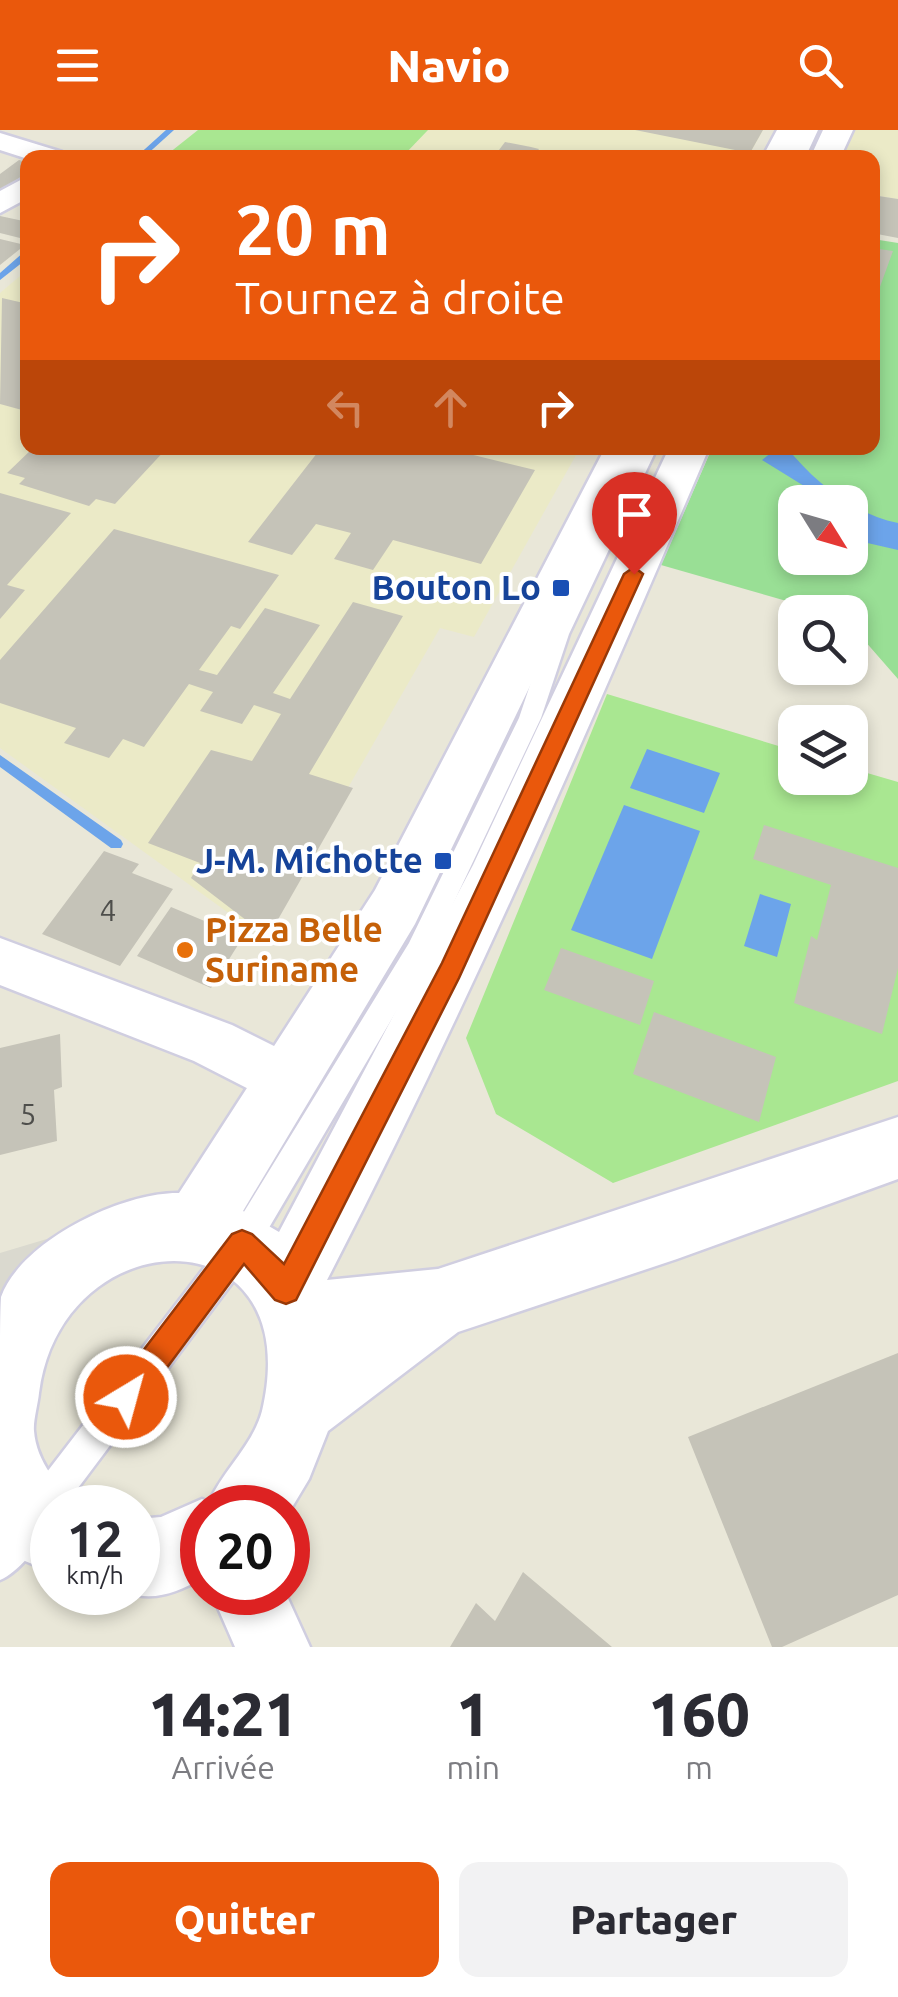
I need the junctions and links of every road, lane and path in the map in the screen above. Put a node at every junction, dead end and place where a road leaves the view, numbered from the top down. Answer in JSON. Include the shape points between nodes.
{"nodes":[{"id":1,"x":0,"y":141,"type":"edge"},
{"id":2,"x":28,"y":150,"type":"edge"},
{"id":3,"x":622,"y":455,"type":"edge"},
{"id":4,"x":645,"y":455,"type":"edge"},
{"id":5,"x":667,"y":455,"type":"edge"},
{"id":6,"x":686,"y":455,"type":"edge"},
{"id":7,"x":530,"y":718,"type":"junction"},
{"id":8,"x":0,"y":962,"type":"edge"},
{"id":9,"x":288,"y":1082,"type":"junction"},
{"id":10,"x":898,"y":1148,"type":"edge"},
{"id":11,"x":255,"y":1272,"type":"junction"},
{"id":12,"x":438,"y":1304,"type":"junction"},
{"id":13,"x":299,"y":1408,"type":"junction"},
{"id":14,"x":11,"y":1468,"type":"edge"},
{"id":15,"x":268,"y":1485,"type":"edge"},
{"id":16,"x":258,"y":1615,"type":"edge"},
{"id":17,"x":284,"y":1615,"type":"edge"},
{"id":18,"x":273,"y":1647,"type":"edge"},
{"id":19,"x":283,"y":1647,"type":"edge"}],
"edges":[{"from":1,"to":2,"type":"street"},
{"from":3,"to":9,"type":"street","via":[[395,907]]},
{"from":4,"to":7,"type":"lane","via":[[558,634]]},
{"from":5,"to":7,"type":"lane","via":[[580,642]]},
{"from":6,"to":11,"type":"street","via":[[412,1049]]},
{"from":7,"to":11,"type":"lane"},
{"from":8,"to":9,"type":"street","via":[[213,1044]]},
{"from":9,"to":11,"type":"street"},
{"from":10,"to":12,"type":"street"},
{"from":11,"to":12,"type":"street","via":[[338,1312]]},
{"from":11,"to":13,"type":"street","via":[[304,1366]]},
{"from":11,"to":14,"type":"lane"},
{"from":11,"to":14,"type":"street","via":[[150,1228],[102,1245],[59,1278],[24,1324]]},
{"from":12,"to":13,"type":"street"},
{"from":13,"to":15,"type":"street"},
{"from":16,"to":18,"type":"street"},
{"from":17,"to":19,"type":"street"}]}
